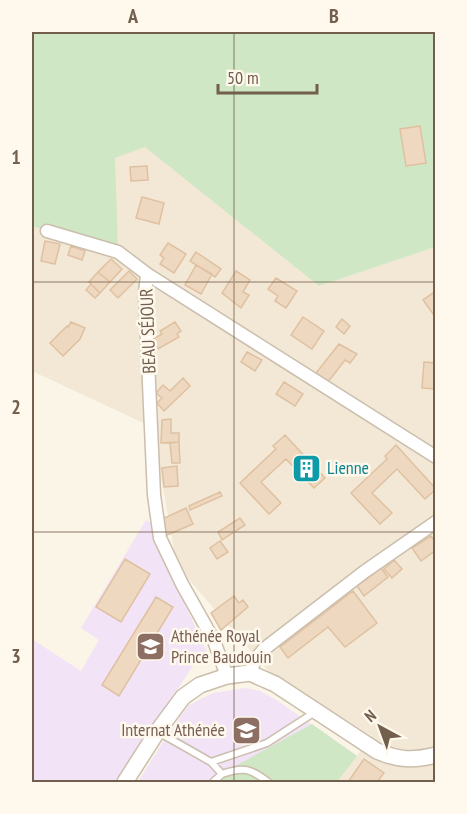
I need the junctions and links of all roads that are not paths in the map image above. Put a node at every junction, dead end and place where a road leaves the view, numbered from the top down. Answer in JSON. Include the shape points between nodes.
{"nodes":[{"id":1,"x":47,"y":231,"type":"dead end"},
{"id":2,"x":147,"y":274,"type":"junction"},
{"id":3,"x":435,"y":457,"type":"edge"},
{"id":4,"x":435,"y":522,"type":"edge"},
{"id":5,"x":250,"y":673,"type":"junction"},
{"id":6,"x":227,"y":676,"type":"junction"},
{"id":7,"x":317,"y":710,"type":"junction"},
{"id":8,"x":157,"y":732,"type":"junction"},
{"id":9,"x":435,"y":755,"type":"edge"},
{"id":10,"x":211,"y":762,"type":"junction"},
{"id":11,"x":222,"y":774,"type":"junction"},
{"id":12,"x":125,"y":783,"type":"edge"},
{"id":13,"x":213,"y":783,"type":"edge"},
{"id":14,"x":268,"y":783,"type":"edge"}],
"edges":[{"from":1,"to":2,"type":"street","via":[[118,252]]},
{"from":2,"to":3,"type":"street","name":"BEAU SÉJOUR"},
{"from":2,"to":6,"type":"street","name":"BEAU SÉJOUR","via":[[154,495],[160,538],[214,641]]},
{"from":4,"to":5,"type":"street","via":[[264,649]]},
{"from":5,"to":6,"type":"street"},
{"from":5,"to":7,"type":"street"},
{"from":6,"to":8,"type":"street","via":[[200,685],[183,697]]},
{"from":7,"to":9,"type":"street","via":[[392,758],[418,760]]},
{"from":7,"to":10,"type":"lane","via":[[267,743]]},
{"from":8,"to":10,"type":"lane"},
{"from":8,"to":12,"type":"street"},
{"from":10,"to":11,"type":"lane"},
{"from":11,"to":13,"type":"lane"},
{"from":11,"to":14,"type":"lane","via":[[234,769],[251,770]]}]}
